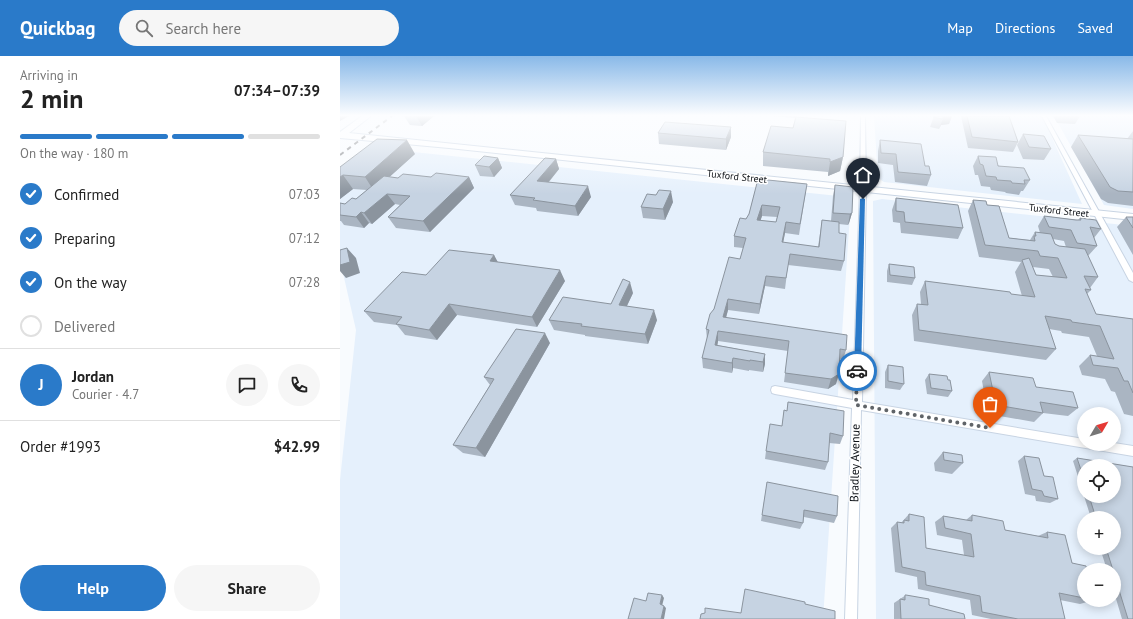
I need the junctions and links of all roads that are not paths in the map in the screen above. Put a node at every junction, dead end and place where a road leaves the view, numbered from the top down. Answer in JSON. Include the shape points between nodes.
{"nodes":[{"id":1,"x":382,"y":142,"type":"edge"},
{"id":2,"x":418,"y":142,"type":"edge"},
{"id":3,"x":863,"y":142,"type":"edge"},
{"id":4,"x":1058,"y":142,"type":"edge"},
{"id":5,"x":377,"y":146,"type":"edge"},
{"id":6,"x":863,"y":188,"type":"junction"},
{"id":7,"x":1096,"y":213,"type":"junction"},
{"id":8,"x":1133,"y":217,"type":"edge"},
{"id":9,"x":1133,"y":280,"type":"edge"},
{"id":10,"x":775,"y":390,"type":"dead end"},
{"id":11,"x":856,"y":405,"type":"junction"},
{"id":12,"x":1077,"y":442,"type":"edge"},
{"id":13,"x":1121,"y":449,"type":"edge"},
{"id":14,"x":1133,"y":451,"type":"edge"},
{"id":15,"x":851,"y":619,"type":"edge"}],
"edges":[{"from":1,"to":5,"type":"street"},
{"from":2,"to":6,"type":"main road","name":"Tuxford Street"},
{"from":3,"to":6,"type":"street","name":"Bradley Avenue"},
{"from":4,"to":7,"type":"street"},
{"from":6,"to":7,"type":"main road","name":"Tuxford Street"},
{"from":6,"to":11,"type":"street","name":"Bradley Avenue"},
{"from":7,"to":8,"type":"main road","name":"Tuxford Street"},
{"from":7,"to":9,"type":"street"},
{"from":10,"to":11,"type":"street"},
{"from":11,"to":12,"type":"street"},
{"from":11,"to":15,"type":"street","name":"Bradley Avenue"},
{"from":13,"to":14,"type":"street"}]}
